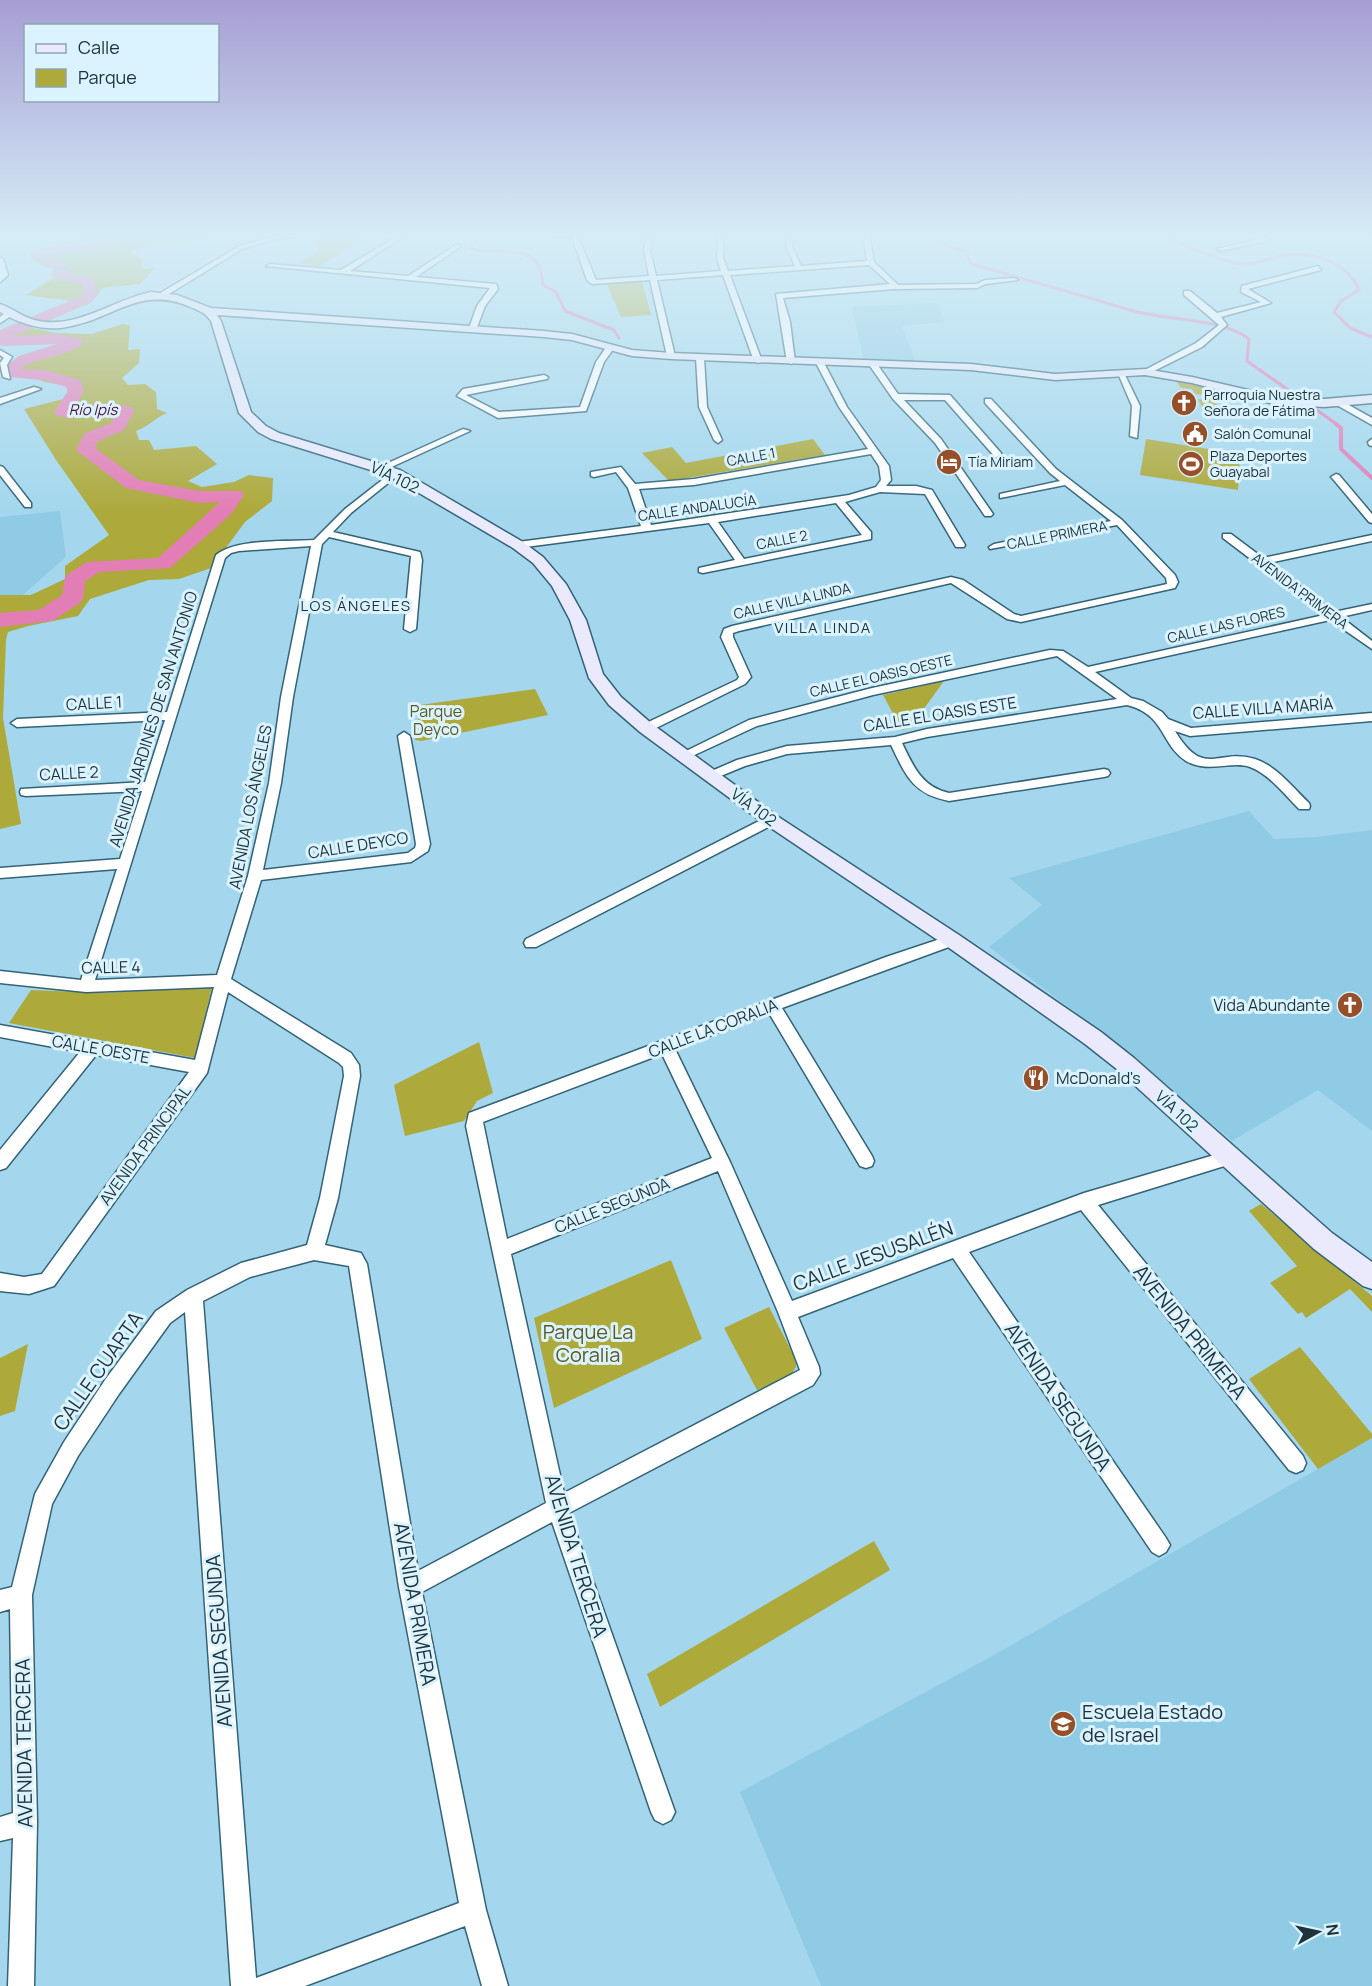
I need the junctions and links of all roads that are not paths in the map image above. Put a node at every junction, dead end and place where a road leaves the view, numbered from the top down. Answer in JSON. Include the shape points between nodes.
{"nodes":[{"id":1,"x":217,"y":327,"type":"edge"},
{"id":2,"x":474,"y":327,"type":"edge"},
{"id":3,"x":664,"y":327,"type":"edge"},
{"id":4,"x":745,"y":327,"type":"edge"},
{"id":5,"x":786,"y":327,"type":"edge"},
{"id":6,"x":1220,"y":327,"type":"edge"},
{"id":7,"x":610,"y":348,"type":"junction"},
{"id":8,"x":0,"y":352,"type":"edge"},
{"id":9,"x":671,"y":356,"type":"junction"},
{"id":10,"x":700,"y":358,"type":"junction"},
{"id":11,"x":758,"y":361,"type":"junction"},
{"id":12,"x":790,"y":362,"type":"junction"},
{"id":13,"x":820,"y":363,"type":"junction"},
{"id":14,"x":874,"y":366,"type":"junction"},
{"id":15,"x":1145,"y":372,"type":"junction"},
{"id":16,"x":1120,"y":373,"type":"junction"},
{"id":17,"x":7,"y":377,"type":"dead end"},
{"id":18,"x":544,"y":377,"type":"dead end"},
{"id":19,"x":37,"y":389,"type":"dead end"},
{"id":20,"x":896,"y":397,"type":"junction"},
{"id":21,"x":1372,"y":399,"type":"edge"},
{"id":22,"x":0,"y":400,"type":"edge"},
{"id":23,"x":988,"y":400,"type":"dead end"},
{"id":24,"x":1338,"y":402,"type":"junction"},
{"id":25,"x":1372,"y":422,"type":"edge"},
{"id":26,"x":466,"y":431,"type":"dead end"},
{"id":27,"x":1134,"y":436,"type":"dead end"},
{"id":28,"x":718,"y":440,"type":"dead end"},
{"id":29,"x":873,"y":451,"type":"junction"},
{"id":30,"x":998,"y":455,"type":"dead end"},
{"id":31,"x":0,"y":470,"type":"edge"},
{"id":32,"x":389,"y":470,"type":"junction"},
{"id":33,"x":594,"y":474,"type":"dead end"},
{"id":34,"x":1336,"y":477,"type":"dead end"},
{"id":35,"x":1067,"y":482,"type":"junction"},
{"id":36,"x":633,"y":487,"type":"junction"},
{"id":37,"x":14,"y":489,"type":"junction"},
{"id":38,"x":879,"y":489,"type":"junction"},
{"id":39,"x":0,"y":491,"type":"edge"},
{"id":40,"x":1002,"y":496,"type":"dead end"},
{"id":41,"x":839,"y":500,"type":"junction"},
{"id":42,"x":27,"y":505,"type":"dead end"},
{"id":43,"x":988,"y":514,"type":"dead end"},
{"id":44,"x":712,"y":520,"type":"junction"},
{"id":45,"x":1372,"y":520,"type":"edge"},
{"id":46,"x":1119,"y":522,"type":"junction"},
{"id":47,"x":647,"y":528,"type":"junction"},
{"id":48,"x":1227,"y":536,"type":"dead end"},
{"id":49,"x":321,"y":538,"type":"junction"},
{"id":50,"x":1372,"y":538,"type":"edge"},
{"id":51,"x":518,"y":545,"type":"junction"},
{"id":52,"x":960,"y":545,"type":"dead end"},
{"id":53,"x":994,"y":547,"type":"dead end"},
{"id":54,"x":742,"y":562,"type":"junction"},
{"id":55,"x":1261,"y":562,"type":"junction"},
{"id":56,"x":703,"y":570,"type":"dead end"},
{"id":57,"x":1372,"y":607,"type":"edge"},
{"id":58,"x":1333,"y":616,"type":"junction"},
{"id":59,"x":410,"y":629,"type":"dead end"},
{"id":60,"x":1372,"y":646,"type":"edge"},
{"id":61,"x":1086,"y":671,"type":"junction"},
{"id":62,"x":1127,"y":701,"type":"junction"},
{"id":63,"x":172,"y":716,"type":"junction"},
{"id":64,"x":1372,"y":717,"type":"edge"},
{"id":65,"x":1164,"y":722,"type":"junction"},
{"id":66,"x":17,"y":723,"type":"dead end"},
{"id":67,"x":646,"y":728,"type":"junction"},
{"id":68,"x":404,"y":736,"type":"dead end"},
{"id":69,"x":895,"y":741,"type":"junction"},
{"id":70,"x":684,"y":755,"type":"junction"},
{"id":71,"x":1104,"y":773,"type":"dead end"},
{"id":72,"x":711,"y":776,"type":"junction"},
{"id":73,"x":150,"y":786,"type":"junction"},
{"id":74,"x":26,"y":792,"type":"dead end"},
{"id":75,"x":1304,"y":806,"type":"dead end"},
{"id":76,"x":771,"y":820,"type":"junction"},
{"id":77,"x":125,"y":863,"type":"junction"},
{"id":78,"x":0,"y":873,"type":"edge"},
{"id":79,"x":255,"y":876,"type":"junction"},
{"id":80,"x":952,"y":940,"type":"junction"},
{"id":81,"x":531,"y":943,"type":"dead end"},
{"id":82,"x":0,"y":977,"type":"edge"},
{"id":83,"x":223,"y":981,"type":"junction"},
{"id":84,"x":86,"y":986,"type":"junction"},
{"id":85,"x":773,"y":1006,"type":"junction"},
{"id":86,"x":0,"y":1031,"type":"edge"},
{"id":87,"x":666,"y":1046,"type":"junction"},
{"id":88,"x":93,"y":1047,"type":"junction"},
{"id":89,"x":201,"y":1068,"type":"junction"},
{"id":90,"x":475,"y":1118,"type":"joint"},
{"id":91,"x":1228,"y":1158,"type":"junction"},
{"id":92,"x":866,"y":1161,"type":"dead end"},
{"id":93,"x":722,"y":1162,"type":"junction"},
{"id":94,"x":0,"y":1163,"type":"edge"},
{"id":95,"x":1084,"y":1201,"type":"junction"},
{"id":96,"x":502,"y":1249,"type":"junction"},
{"id":97,"x":957,"y":1249,"type":"junction"},
{"id":98,"x":314,"y":1252,"type":"junction"},
{"id":99,"x":1372,"y":1277,"type":"edge"},
{"id":100,"x":0,"y":1282,"type":"edge"},
{"id":101,"x":193,"y":1296,"type":"junction"},
{"id":102,"x":787,"y":1312,"type":"junction"},
{"id":103,"x":1296,"y":1463,"type":"dead end"},
{"id":104,"x":42,"y":1502,"type":"joint"},
{"id":105,"x":557,"y":1508,"type":"junction"},
{"id":106,"x":1159,"y":1545,"type":"dead end"},
{"id":107,"x":410,"y":1587,"type":"junction"},
{"id":108,"x":11,"y":1598,"type":"edge"},
{"id":109,"x":663,"y":1812,"type":"dead end"},
{"id":110,"x":26,"y":1822,"type":"junction"},
{"id":111,"x":0,"y":1829,"type":"edge"},
{"id":112,"x":473,"y":1910,"type":"junction"},
{"id":113,"x":21,"y":1986,"type":"edge"},
{"id":114,"x":244,"y":1986,"type":"edge"},
{"id":115,"x":266,"y":1986,"type":"edge"},
{"id":116,"x":495,"y":1986,"type":"edge"}],
"edges":[{"from":1,"to":32,"type":"main road","name":"VÍA 102","via":[[251,421],[275,436]]},
{"from":2,"to":7,"type":"main road","via":[[572,337]]},
{"from":3,"to":9,"type":"street"},
{"from":4,"to":11,"type":"street"},
{"from":5,"to":12,"type":"street"},
{"from":6,"to":15,"type":"street","via":[[1199,345]]},
{"from":7,"to":9,"type":"main road"},
{"from":7,"to":18,"type":"street","via":[[600,362],[583,409],[498,415],[461,396],[463,392]]},
{"from":8,"to":17,"type":"street","via":[[8,357],[3,365]]},
{"from":9,"to":10,"type":"main road"},
{"from":10,"to":11,"type":"main road"},
{"from":10,"to":28,"type":"street","via":[[703,408]]},
{"from":11,"to":12,"type":"main road"},
{"from":12,"to":13,"type":"main road"},
{"from":13,"to":14,"type":"main road"},
{"from":13,"to":29,"type":"street"},
{"from":14,"to":16,"type":"main road","via":[[971,368],[1055,377]]},
{"from":14,"to":20,"type":"street"},
{"from":15,"to":16,"type":"main road"},
{"from":15,"to":24,"type":"main road","via":[[1274,400]]},
{"from":16,"to":27,"type":"street","via":[[1136,406]]},
{"from":19,"to":22,"type":"street"},
{"from":20,"to":30,"type":"street","via":[[947,397]]},
{"from":20,"to":43,"type":"street","via":[[938,441]]},
{"from":21,"to":24,"type":"main road"},
{"from":23,"to":35,"type":"street"},
{"from":24,"to":25,"type":"street"},
{"from":26,"to":32,"type":"street"},
{"from":29,"to":36,"type":"street","name":"CALLE 1","via":[[694,482]]},
{"from":29,"to":38,"type":"street","via":[[886,473]]},
{"from":31,"to":37,"type":"street"},
{"from":32,"to":49,"type":"street"},
{"from":32,"to":51,"type":"main road","name":"VÍA 102"},
{"from":33,"to":36,"type":"street","via":[[616,468]]},
{"from":34,"to":45,"type":"street"},
{"from":35,"to":40,"type":"street"},
{"from":35,"to":46,"type":"street"},
{"from":36,"to":47,"type":"street"},
{"from":37,"to":39,"type":"street"},
{"from":37,"to":42,"type":"street"},
{"from":38,"to":41,"type":"street","name":"CALLE ANDALUCÍA"},
{"from":38,"to":52,"type":"street","name":"CALLE ANDALUCÍA","via":[[929,492]]},
{"from":41,"to":44,"type":"street","name":"CALLE ANDALUCÍA"},
{"from":41,"to":54,"type":"street","name":"CALLE 2","via":[[867,537]]},
{"from":44,"to":47,"type":"street","name":"CALLE ANDALUCÍA"},
{"from":44,"to":54,"type":"street"},
{"from":46,"to":53,"type":"street","name":"CALLE PRIMERA"},
{"from":46,"to":67,"type":"street","name":"CALLE VILLA LINDA","via":[[1171,578],[1171,586],[1021,619],[1011,617],[951,580],[736,628],[728,631],[727,637],[745,677],[741,682]]},
{"from":47,"to":51,"type":"street","name":"CALLE ANDALUCÍA"},
{"from":48,"to":55,"type":"street","name":"AVENIDA PRIMERA"},
{"from":49,"to":59,"type":"street","name":"AVENIDA JARDINES DE SAN ANTONIO","via":[[416,554]]},
{"from":49,"to":63,"type":"street","name":"AVENIDA JARDINES DE SAN ANTONIO","via":[[239,548],[220,557]]},
{"from":49,"to":79,"type":"street","name":"AVENIDA LOS ÁNGELES"},
{"from":50,"to":55,"type":"street"},
{"from":51,"to":67,"type":"main road","name":"VÍA 102","via":[[559,584],[578,620],[595,675],[615,701]]},
{"from":54,"to":56,"type":"street","name":"CALLE 2"},
{"from":55,"to":58,"type":"street","name":"AVENIDA PRIMERA"},
{"from":57,"to":58,"type":"street","name":"CALLE LAS FLORES"},
{"from":58,"to":60,"type":"street","name":"AVENIDA PRIMERA"},
{"from":58,"to":61,"type":"street","name":"CALLE LAS FLORES"},
{"from":61,"to":62,"type":"street"},
{"from":61,"to":70,"type":"street","name":"CALLE EL OASIS OESTE","via":[[1059,653],[1050,653],[753,723]]},
{"from":62,"to":65,"type":"street","name":"CALLE VILLA MARÍA","via":[[1148,709]]},
{"from":62,"to":69,"type":"street","name":"CALLE EL OASIS ESTE"},
{"from":63,"to":66,"type":"street","name":"CALLE 1"},
{"from":63,"to":73,"type":"street","name":"AVENIDA JARDINES DE SAN ANTONIO"},
{"from":64,"to":65,"type":"street","name":"CALLE VILLA MARÍA","via":[[1190,732]]},
{"from":65,"to":75,"type":"street","via":[[1182,752],[1193,761],[1255,764]]},
{"from":67,"to":70,"type":"main road","name":"VÍA 102"},
{"from":68,"to":79,"type":"street","name":"CALLE DEYCO","via":[[423,844],[421,851],[411,857]]},
{"from":69,"to":71,"type":"street","via":[[922,788],[936,796]]},
{"from":69,"to":72,"type":"street","name":"CALLE EL OASIS ESTE","via":[[787,750]]},
{"from":70,"to":72,"type":"main road","name":"VÍA 102"},
{"from":72,"to":76,"type":"main road","name":"VÍA 102"},
{"from":73,"to":74,"type":"street","name":"CALLE 2"},
{"from":73,"to":77,"type":"street","name":"AVENIDA JARDINES DE SAN ANTONIO"},
{"from":76,"to":80,"type":"main road","name":"VÍA 102"},
{"from":76,"to":81,"type":"street"},
{"from":77,"to":78,"type":"street"},
{"from":77,"to":84,"type":"street","name":"AVENIDA JARDINES DE SAN ANTONIO"},
{"from":79,"to":83,"type":"street","name":"AVENIDA LOS ÁNGELES"},
{"from":80,"to":85,"type":"street","name":"CALLE LA CORALIA"},
{"from":80,"to":91,"type":"main road","name":"VÍA 102","via":[[1126,1064]]},
{"from":82,"to":84,"type":"street","name":"CALLE 4"},
{"from":83,"to":84,"type":"street","name":"CALLE 4"},
{"from":83,"to":89,"type":"street","name":"AVENIDA PRINCIPAL"},
{"from":83,"to":98,"type":"street","via":[[351,1065],[329,1198]]},
{"from":85,"to":87,"type":"street","name":"CALLE LA CORALIA"},
{"from":85,"to":92,"type":"street"},
{"from":86,"to":88,"type":"street","name":"CALLE OESTE"},
{"from":87,"to":90,"type":"street","name":"CALLE LA CORALIA"},
{"from":87,"to":93,"type":"street"},
{"from":88,"to":89,"type":"street","name":"CALLE OESTE"},
{"from":88,"to":94,"type":"street"},
{"from":89,"to":100,"type":"street","name":"AVENIDA PRINCIPAL","via":[[48,1280],[20,1288]]},
{"from":90,"to":96,"type":"street","name":"AVENIDA TERCERA"},
{"from":91,"to":95,"type":"street","name":"CALLE JESUSALÉN"},
{"from":91,"to":99,"type":"main road","name":"VÍA 102"},
{"from":93,"to":96,"type":"street","name":"CALLE SEGUNDA"},
{"from":93,"to":102,"type":"street"},
{"from":95,"to":97,"type":"street","name":"CALLE JESUSALÉN"},
{"from":95,"to":103,"type":"street","name":"AVENIDA PRIMERA"},
{"from":96,"to":105,"type":"street","name":"AVENIDA TERCERA"},
{"from":97,"to":102,"type":"street","name":"CALLE JESUSALÉN"},
{"from":97,"to":106,"type":"street","name":"AVENIDA SEGUNDA"},
{"from":98,"to":101,"type":"street","name":"CALLE CUARTA","via":[[247,1269]]},
{"from":98,"to":107,"type":"street","name":"AVENIDA PRIMERA","via":[[343,1256],[358,1264]]},
{"from":101,"to":104,"type":"street","name":"CALLE CUARTA","via":[[163,1317],[71,1449]]},
{"from":101,"to":114,"type":"street","name":"AVENIDA SEGUNDA"},
{"from":102,"to":105,"type":"street","name":"CALLE JESUSALÉN","via":[[809,1367],[806,1378]]},
{"from":104,"to":108,"type":"street","name":"AVENIDA TERCERA"},
{"from":105,"to":107,"type":"street","name":"CALLE JESUSALÉN"},
{"from":105,"to":109,"type":"street","name":"AVENIDA TERCERA"},
{"from":107,"to":112,"type":"street","name":"AVENIDA PRIMERA"},
{"from":108,"to":110,"type":"street","name":"AVENIDA TERCERA"},
{"from":110,"to":111,"type":"street"},
{"from":110,"to":113,"type":"street","name":"AVENIDA TERCERA"},
{"from":112,"to":115,"type":"street"},
{"from":112,"to":116,"type":"street","name":"AVENIDA PRIMERA"}]}
